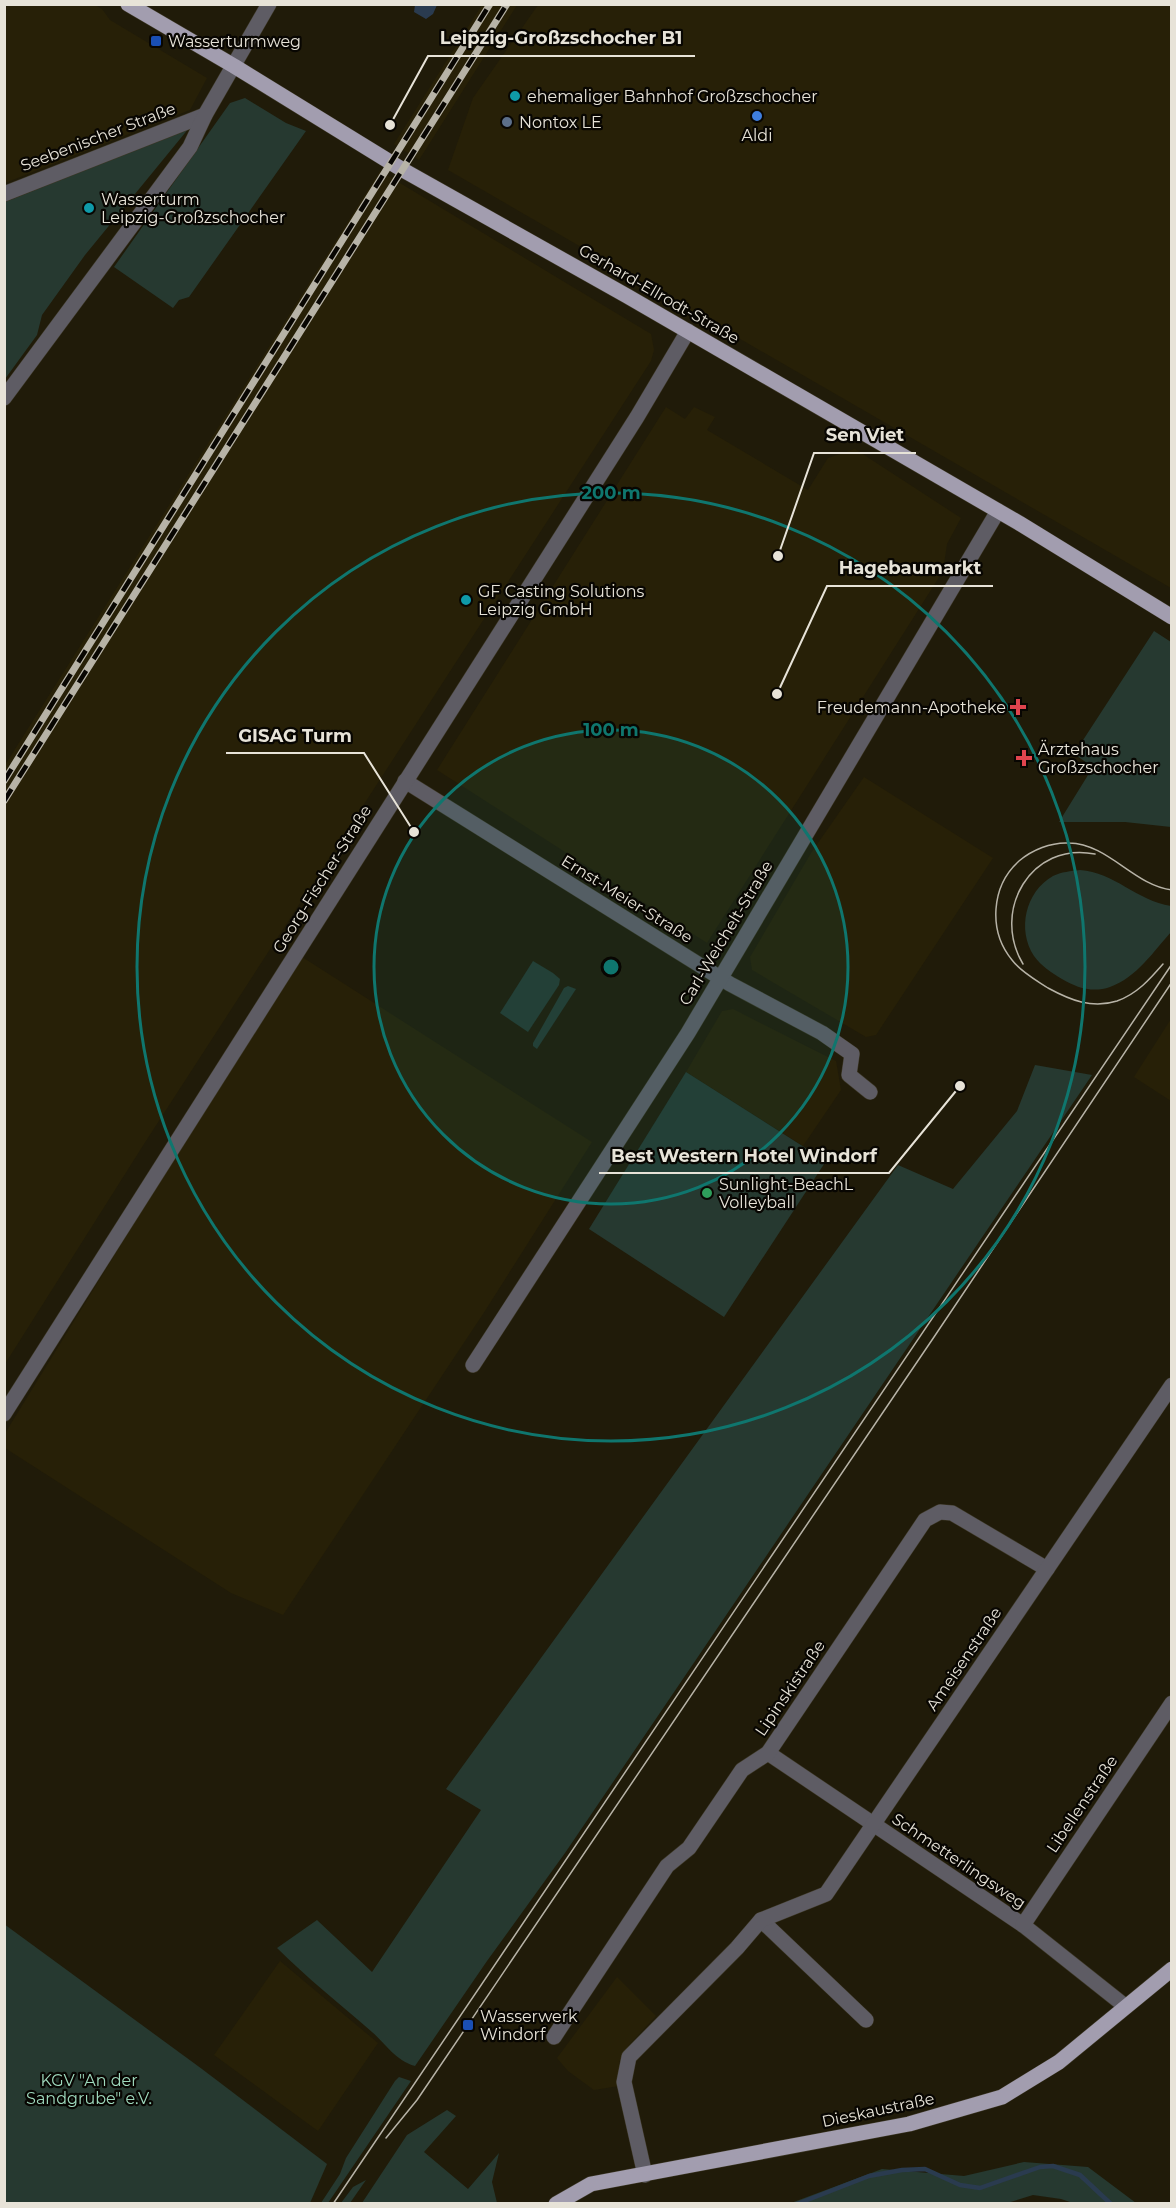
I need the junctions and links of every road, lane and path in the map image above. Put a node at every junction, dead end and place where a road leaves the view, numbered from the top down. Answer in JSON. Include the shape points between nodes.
{"nodes":[{"id":1,"x":128,"y":4,"type":"edge"},
{"id":2,"x":269,"y":4,"type":"edge"},
{"id":3,"x":234,"y":66,"type":"junction"},
{"id":4,"x":205,"y":115,"type":"junction"},
{"id":5,"x":4,"y":194,"type":"edge"},
{"id":6,"x":688,"y":331,"type":"junction"},
{"id":7,"x":4,"y":398,"type":"edge"},
{"id":8,"x":998,"y":511,"type":"junction"},
{"id":9,"x":1172,"y":617,"type":"edge"},
{"id":10,"x":405,"y":781,"type":"junction"},
{"id":11,"x":720,"y":978,"type":"junction"},
{"id":12,"x":870,"y":1092,"type":"dead end"},
{"id":13,"x":473,"y":1365,"type":"dead end"},
{"id":14,"x":1172,"y":1385,"type":"edge"},
{"id":15,"x":4,"y":1414,"type":"edge"},
{"id":16,"x":1047,"y":1569,"type":"junction"},
{"id":17,"x":1172,"y":1703,"type":"edge"},
{"id":18,"x":768,"y":1753,"type":"junction"},
{"id":19,"x":873,"y":1825,"type":"junction"},
{"id":20,"x":761,"y":1920,"type":"junction"},
{"id":21,"x":1023,"y":1924,"type":"junction"},
{"id":22,"x":1172,"y":1969,"type":"edge"},
{"id":23,"x":1125,"y":2006,"type":"junction"},
{"id":24,"x":866,"y":2020,"type":"dead end"},
{"id":25,"x":554,"y":2037,"type":"dead end"},
{"id":26,"x":645,"y":2175,"type":"junction"},
{"id":27,"x":556,"y":2204,"type":"edge"}],
"edges":[{"from":1,"to":3,"type":"main road","name":"Gerhard-Ellrodt-Straße"},
{"from":2,"to":3,"type":"street"},
{"from":3,"to":4,"type":"street"},
{"from":3,"to":6,"type":"main road","name":"Gerhard-Ellrodt-Straße","via":[[403,170]]},
{"from":4,"to":5,"type":"street","name":"Seebenischer Straße"},
{"from":4,"to":7,"type":"street","via":[[190,147]]},
{"from":6,"to":8,"type":"main road","name":"Gerhard-Ellrodt-Straße"},
{"from":6,"to":10,"type":"street","name":"Georg-Fischer-Straße"},
{"from":8,"to":9,"type":"main road","name":"Gerhard-Ellrodt-Straße"},
{"from":8,"to":11,"type":"street","name":"Carl-Weichelt-Straße"},
{"from":10,"to":11,"type":"street","name":"Ernst-Meier-Straße"},
{"from":10,"to":15,"type":"street","name":"Georg-Fischer-Straße"},
{"from":11,"to":12,"type":"street","name":"Ernst-Meier-Straße","via":[[852,1053],[849,1075]]},
{"from":11,"to":13,"type":"street","name":"Carl-Weichelt-Straße","via":[[688,1034]]},
{"from":14,"to":16,"type":"street","name":"Ameisenstraße"},
{"from":16,"to":18,"type":"street","name":"Lipinskistraße","via":[[952,1513],[940,1512],[925,1520]]},
{"from":16,"to":19,"type":"street","name":"Ameisenstraße"},
{"from":17,"to":21,"type":"street","name":"Libellenstraße"},
{"from":18,"to":19,"type":"street","name":"Schmetterlingsweg"},
{"from":18,"to":25,"type":"street","name":"Lipinskistraße","via":[[742,1770],[689,1848],[668,1866]]},
{"from":19,"to":20,"type":"street","name":"Ameisenstraße","via":[[826,1894]]},
{"from":19,"to":21,"type":"street","name":"Schmetterlingsweg"},
{"from":20,"to":24,"type":"street"},
{"from":20,"to":26,"type":"street","name":"Ameisenstraße","via":[[629,2057],[624,2082]]},
{"from":21,"to":23,"type":"street","name":"Schmetterlingsweg"},
{"from":22,"to":23,"type":"main road","name":"Dieskaustraße"},
{"from":23,"to":26,"type":"main road","name":"Dieskaustraße","via":[[1059,2062],[1002,2097],[909,2124]]},
{"from":26,"to":27,"type":"main road","name":"Dieskaustraße","via":[[591,2184]]}]}
